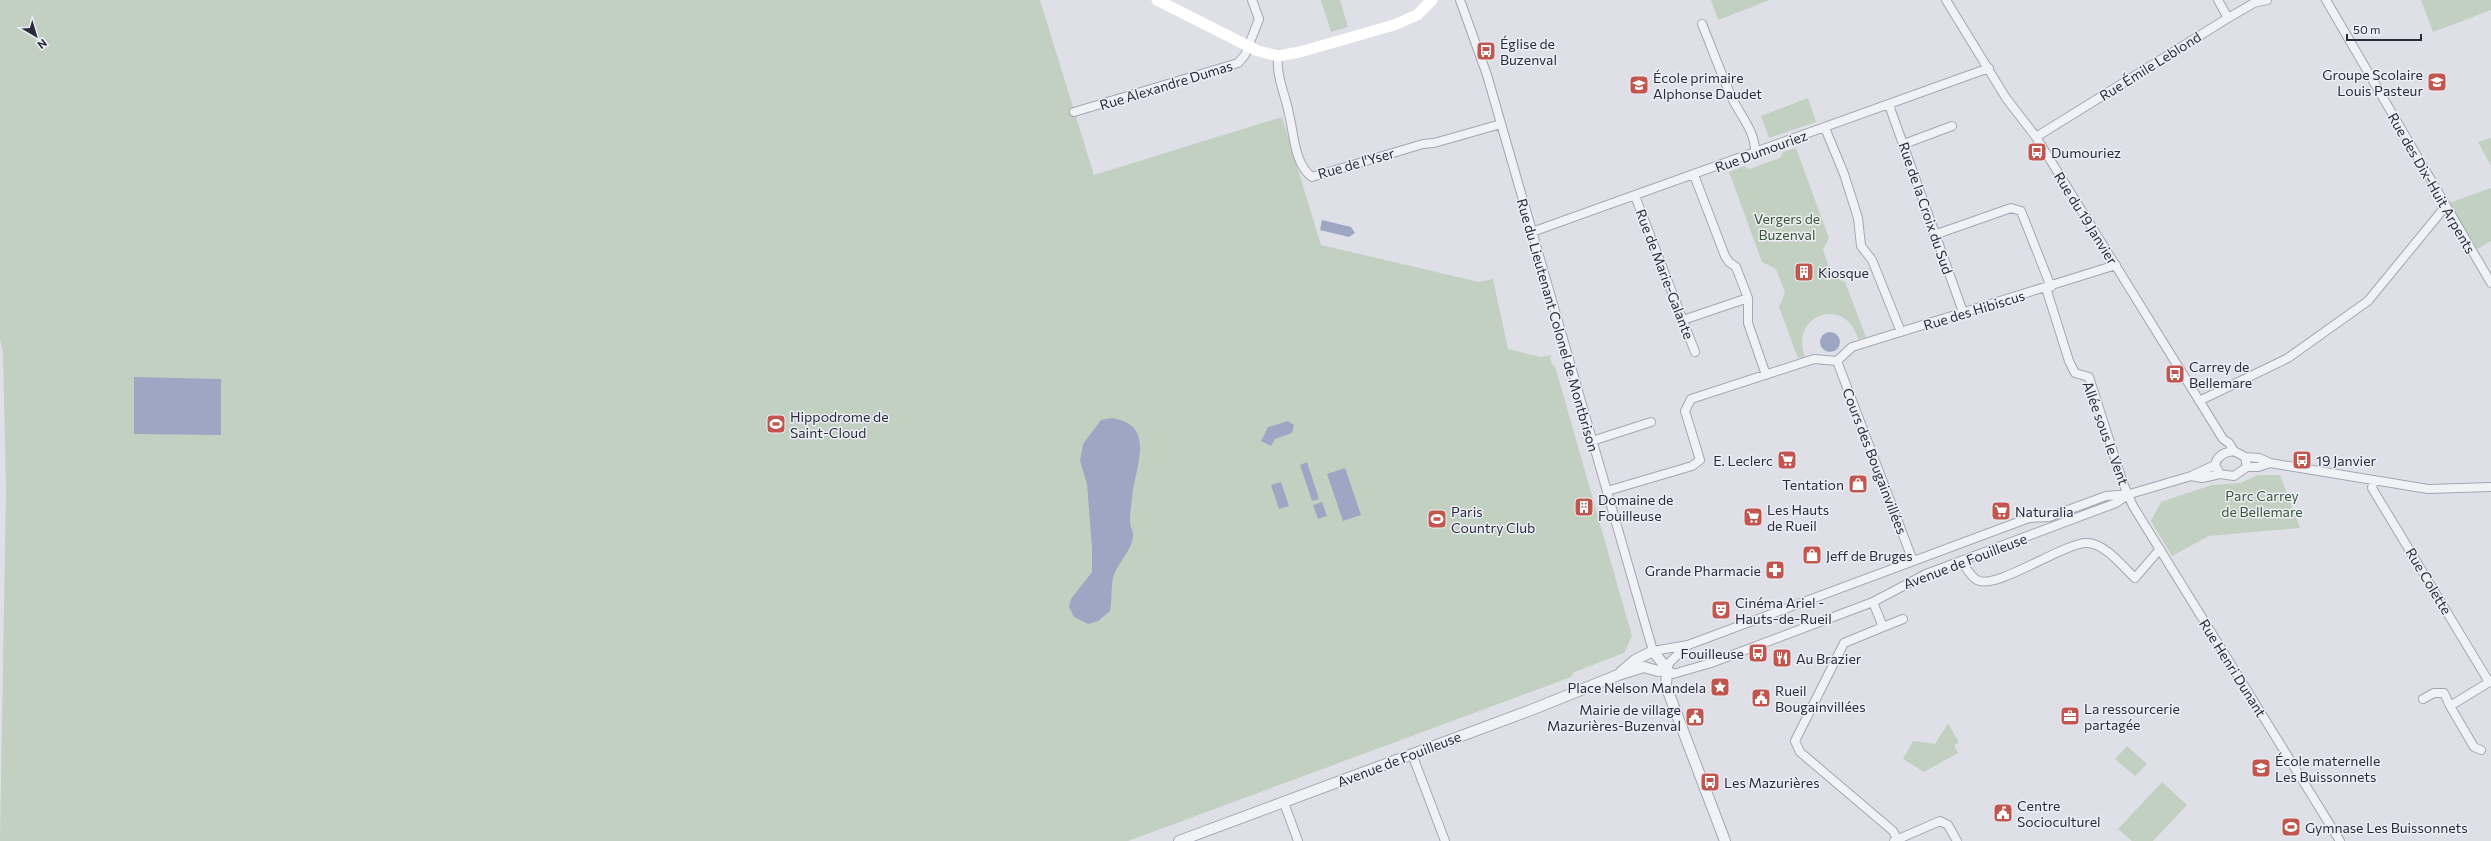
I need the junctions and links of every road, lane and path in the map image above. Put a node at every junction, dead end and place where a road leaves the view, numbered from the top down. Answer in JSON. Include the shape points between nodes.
{"nodes":[{"id":1,"x":1157,"y":0,"type":"edge"},
{"id":2,"x":1252,"y":0,"type":"edge"},
{"id":3,"x":1432,"y":0,"type":"edge"},
{"id":4,"x":1460,"y":0,"type":"edge"},
{"id":5,"x":1946,"y":0,"type":"edge"},
{"id":6,"x":2218,"y":0,"type":"edge"},
{"id":7,"x":2267,"y":0,"type":"edge"},
{"id":8,"x":2326,"y":0,"type":"edge"},
{"id":9,"x":2228,"y":18,"type":"junction"},
{"id":10,"x":1702,"y":24,"type":"dead end"},
{"id":11,"x":1249,"y":47,"type":"junction"},
{"id":12,"x":1278,"y":56,"type":"junction"},
{"id":13,"x":1989,"y":68,"type":"junction"},
{"id":14,"x":1889,"y":105,"type":"junction"},
{"id":15,"x":1074,"y":112,"type":"dead end"},
{"id":16,"x":1500,"y":124,"type":"junction"},
{"id":17,"x":1952,"y":126,"type":"dead end"},
{"id":18,"x":1825,"y":128,"type":"junction"},
{"id":19,"x":2036,"y":137,"type":"junction"},
{"id":20,"x":1904,"y":144,"type":"junction"},
{"id":21,"x":1754,"y":153,"type":"junction"},
{"id":22,"x":1694,"y":175,"type":"junction"},
{"id":23,"x":1635,"y":196,"type":"junction"},
{"id":24,"x":2445,"y":207,"type":"junction"},
{"id":25,"x":1532,"y":232,"type":"junction"},
{"id":26,"x":1934,"y":234,"type":"junction"},
{"id":27,"x":2116,"y":265,"type":"junction"},
{"id":28,"x":2491,"y":283,"type":"edge"},
{"id":29,"x":2048,"y":288,"type":"junction"},
{"id":30,"x":1748,"y":298,"type":"junction"},
{"id":31,"x":1963,"y":312,"type":"junction"},
{"id":32,"x":1683,"y":320,"type":"junction"},
{"id":33,"x":1901,"y":332,"type":"junction"},
{"id":34,"x":1695,"y":352,"type":"dead end"},
{"id":35,"x":1837,"y":361,"type":"junction"},
{"id":36,"x":1766,"y":375,"type":"junction"},
{"id":37,"x":2199,"y":401,"type":"junction"},
{"id":38,"x":1651,"y":422,"type":"dead end"},
{"id":39,"x":2223,"y":439,"type":"junction"},
{"id":40,"x":1592,"y":441,"type":"junction"},
{"id":41,"x":2234,"y":451,"type":"junction"},
{"id":42,"x":2224,"y":453,"type":"junction"},
{"id":43,"x":2245,"y":456,"type":"junction"},
{"id":44,"x":2270,"y":463,"type":"junction"},
{"id":45,"x":2215,"y":465,"type":"junction"},
{"id":46,"x":2247,"y":467,"type":"junction"},
{"id":47,"x":2220,"y":474,"type":"junction"},
{"id":48,"x":2191,"y":476,"type":"junction"},
{"id":49,"x":2374,"y":480,"type":"junction"},
{"id":50,"x":2491,"y":487,"type":"edge"},
{"id":51,"x":1607,"y":491,"type":"junction"},
{"id":52,"x":2130,"y":494,"type":"junction"},
{"id":53,"x":2160,"y":549,"type":"junction"},
{"id":54,"x":1912,"y":561,"type":"junction"},
{"id":55,"x":1961,"y":562,"type":"junction"},
{"id":56,"x":1872,"y":602,"type":"junction"},
{"id":57,"x":1903,"y":619,"type":"dead end"},
{"id":58,"x":1883,"y":627,"type":"junction"},
{"id":59,"x":1688,"y":646,"type":"junction"},
{"id":60,"x":1652,"y":651,"type":"junction"},
{"id":61,"x":1644,"y":667,"type":"junction"},
{"id":62,"x":1667,"y":669,"type":"junction"},
{"id":63,"x":1618,"y":675,"type":"junction"},
{"id":64,"x":2490,"y":681,"type":"edge"},
{"id":65,"x":2423,"y":699,"type":"dead end"},
{"id":66,"x":2450,"y":706,"type":"junction"},
{"id":67,"x":2481,"y":750,"type":"dead end"},
{"id":68,"x":1412,"y":754,"type":"junction"},
{"id":69,"x":1284,"y":803,"type":"junction"},
{"id":70,"x":1895,"y":840,"type":"edge"},
{"id":71,"x":1179,"y":841,"type":"edge"},
{"id":72,"x":1298,"y":841,"type":"edge"},
{"id":73,"x":1445,"y":841,"type":"edge"},
{"id":74,"x":1725,"y":841,"type":"edge"},
{"id":75,"x":1957,"y":841,"type":"edge"},
{"id":76,"x":2340,"y":841,"type":"edge"}],
"edges":[{"from":1,"to":11,"type":"main road"},
{"from":2,"to":11,"type":"street","via":[[1259,19]]},
{"from":3,"to":12,"type":"main road","via":[[1417,15],[1394,25]]},
{"from":4,"to":16,"type":"street","name":"Rue du Lieutenant Colonel de Montbrison","via":[[1487,75]]},
{"from":5,"to":13,"type":"street","name":"Rue du 19 Janvier"},
{"from":6,"to":9,"type":"street"},
{"from":7,"to":9,"type":"street","name":"Rue Émile Leblond","via":[[2254,3]]},
{"from":8,"to":24,"type":"street","name":"Rue des Dix-Huit Arpents"},
{"from":9,"to":19,"type":"street","name":"Rue Émile Leblond"},
{"from":10,"to":21,"type":"street","via":[[1733,99],[1745,118],[1755,147]]},
{"from":11,"to":12,"type":"main road"},
{"from":11,"to":15,"type":"street","name":"Rue Alexandre Dumas","via":[[1238,64]]},
{"from":12,"to":16,"type":"street","name":"Rue de l'Yser","via":[[1278,76],[1290,128],[1304,168],[1312,176]]},
{"from":13,"to":14,"type":"street","name":"Rue Dumouriez"},
{"from":13,"to":19,"type":"street","name":"Rue du 19 Janvier","via":[[2006,98]]},
{"from":14,"to":18,"type":"street","name":"Rue Dumouriez"},
{"from":14,"to":20,"type":"street","name":"Rue de la Croix du Sud"},
{"from":16,"to":25,"type":"street","name":"Rue du Lieutenant Colonel de Montbrison"},
{"from":17,"to":20,"type":"street"},
{"from":18,"to":21,"type":"street","name":"Rue Dumouriez"},
{"from":18,"to":33,"type":"street","via":[[1844,174],[1855,210],[1861,246],[1872,260]]},
{"from":19,"to":27,"type":"street","name":"Rue du 19 Janvier"},
{"from":20,"to":26,"type":"street","name":"Rue de la Croix du Sud"},
{"from":21,"to":22,"type":"street","name":"Rue Dumouriez"},
{"from":22,"to":23,"type":"street","name":"Rue Dumouriez"},
{"from":22,"to":30,"type":"street","via":[[1725,256],[1736,267]]},
{"from":23,"to":25,"type":"street","name":"Rue Dumouriez"},
{"from":23,"to":32,"type":"street","name":"Rue de Marie-Galante"},
{"from":24,"to":28,"type":"street","name":"Rue des Dix-Huit Arpents"},
{"from":24,"to":37,"type":"street","via":[[2368,301],[2288,358]]},
{"from":25,"to":40,"type":"street","name":"Rue du Lieutenant Colonel de Montbrison"},
{"from":26,"to":29,"type":"street","via":[[2011,208],[2021,211]]},
{"from":26,"to":31,"type":"street","name":"Rue de la Croix du Sud"},
{"from":27,"to":29,"type":"street","name":"Rue des Hibiscus"},
{"from":27,"to":37,"type":"street","name":"Rue du 19 Janvier"},
{"from":29,"to":31,"type":"street","name":"Rue des Hibiscus"},
{"from":29,"to":52,"type":"street","name":"Allée sous le Vent","via":[[2069,362],[2075,372],[2089,377],[2122,483]]},
{"from":30,"to":32,"type":"street"},
{"from":30,"to":36,"type":"street","via":[[1748,323]]},
{"from":31,"to":33,"type":"street","name":"Rue des Hibiscus"},
{"from":32,"to":34,"type":"street","name":"Rue de Marie-Galante"},
{"from":33,"to":35,"type":"street","name":"Rue des Hibiscus","via":[[1852,347]]},
{"from":35,"to":36,"type":"street","via":[[1814,359]]},
{"from":35,"to":54,"type":"street","name":"Cours des Bougainvillées"},
{"from":36,"to":51,"type":"street","via":[[1691,399],[1685,411],[1700,460],[1692,466]]},
{"from":37,"to":39,"type":"street","name":"Rue du 19 Janvier"},
{"from":38,"to":40,"type":"street"},
{"from":39,"to":41,"type":"street","name":"Rue du 19 Janvier"},
{"from":39,"to":42,"type":"street","name":"Rue du 19 Janvier"},
{"from":40,"to":51,"type":"street","name":"Rue du Lieutenant Colonel de Montbrison"},
{"from":41,"to":42,"type":"street"},
{"from":41,"to":43,"type":"street"},
{"from":42,"to":45,"type":"street","via":[[2216,460]]},
{"from":43,"to":44,"type":"street"},
{"from":43,"to":46,"type":"street"},
{"from":44,"to":46,"type":"street"},
{"from":44,"to":49,"type":"street"},
{"from":45,"to":47,"type":"street"},
{"from":45,"to":48,"type":"street","name":"Avenue de Fouilleuse"},
{"from":46,"to":47,"type":"street","via":[[2234,476]]},
{"from":47,"to":48,"type":"street","name":"Avenue de Fouilleuse","via":[[2202,478]]},
{"from":48,"to":52,"type":"street","name":"Avenue de Fouilleuse"},
{"from":49,"to":50,"type":"street","via":[[2428,489]]},
{"from":49,"to":64,"type":"street","name":"Rue Colette","via":[[2372,488]]},
{"from":51,"to":60,"type":"street","name":"Rue du Lieutenant Colonel de Montbrison"},
{"from":52,"to":53,"type":"street","name":"Rue Henri Dunant","via":[[2134,506]]},
{"from":52,"to":54,"type":"street","name":"Avenue de Fouilleuse","via":[[2106,496],[2049,517],[2029,518]]},
{"from":52,"to":55,"type":"street","name":"Avenue de Fouilleuse","via":[[2116,503]]},
{"from":53,"to":55,"type":"street","via":[[2135,578],[2099,546],[2087,542],[1986,582],[1978,580]]},
{"from":53,"to":76,"type":"street","name":"Rue Henri Dunant"},
{"from":54,"to":59,"type":"street","name":"Avenue de Fouilleuse"},
{"from":55,"to":56,"type":"street","name":"Avenue de Fouilleuse","via":[[1926,574]]},
{"from":56,"to":58,"type":"street"},
{"from":56,"to":62,"type":"street","name":"Avenue de Fouilleuse","via":[[1711,663],[1673,674]]},
{"from":57,"to":58,"type":"street"},
{"from":58,"to":70,"type":"street","via":[[1844,643],[1795,741],[1800,752],[1893,831]]},
{"from":59,"to":60,"type":"street","name":"Avenue de Fouilleuse"},
{"from":59,"to":62,"type":"street","name":"Avenue de Fouilleuse","via":[[1670,662]]},
{"from":60,"to":61,"type":"street"},
{"from":60,"to":62,"type":"street"},
{"from":60,"to":63,"type":"street","name":"Avenue de Fouilleuse","via":[[1635,660]]},
{"from":61,"to":62,"type":"street","name":"Avenue de Fouilleuse","via":[[1658,671]]},
{"from":61,"to":63,"type":"street","name":"Avenue de Fouilleuse"},
{"from":62,"to":74,"type":"street","via":[[1666,686]]},
{"from":63,"to":68,"type":"street","name":"Avenue de Fouilleuse"},
{"from":64,"to":66,"type":"street"},
{"from":65,"to":66,"type":"street","via":[[2434,693],[2444,693]]},
{"from":66,"to":67,"type":"street","via":[[2474,747]]},
{"from":68,"to":69,"type":"street","name":"Avenue de Fouilleuse"},
{"from":68,"to":73,"type":"street"},
{"from":69,"to":71,"type":"street","name":"Avenue de Fouilleuse"},
{"from":69,"to":72,"type":"street"},
{"from":70,"to":75,"type":"street","via":[[1940,821],[1948,825]]}]}
